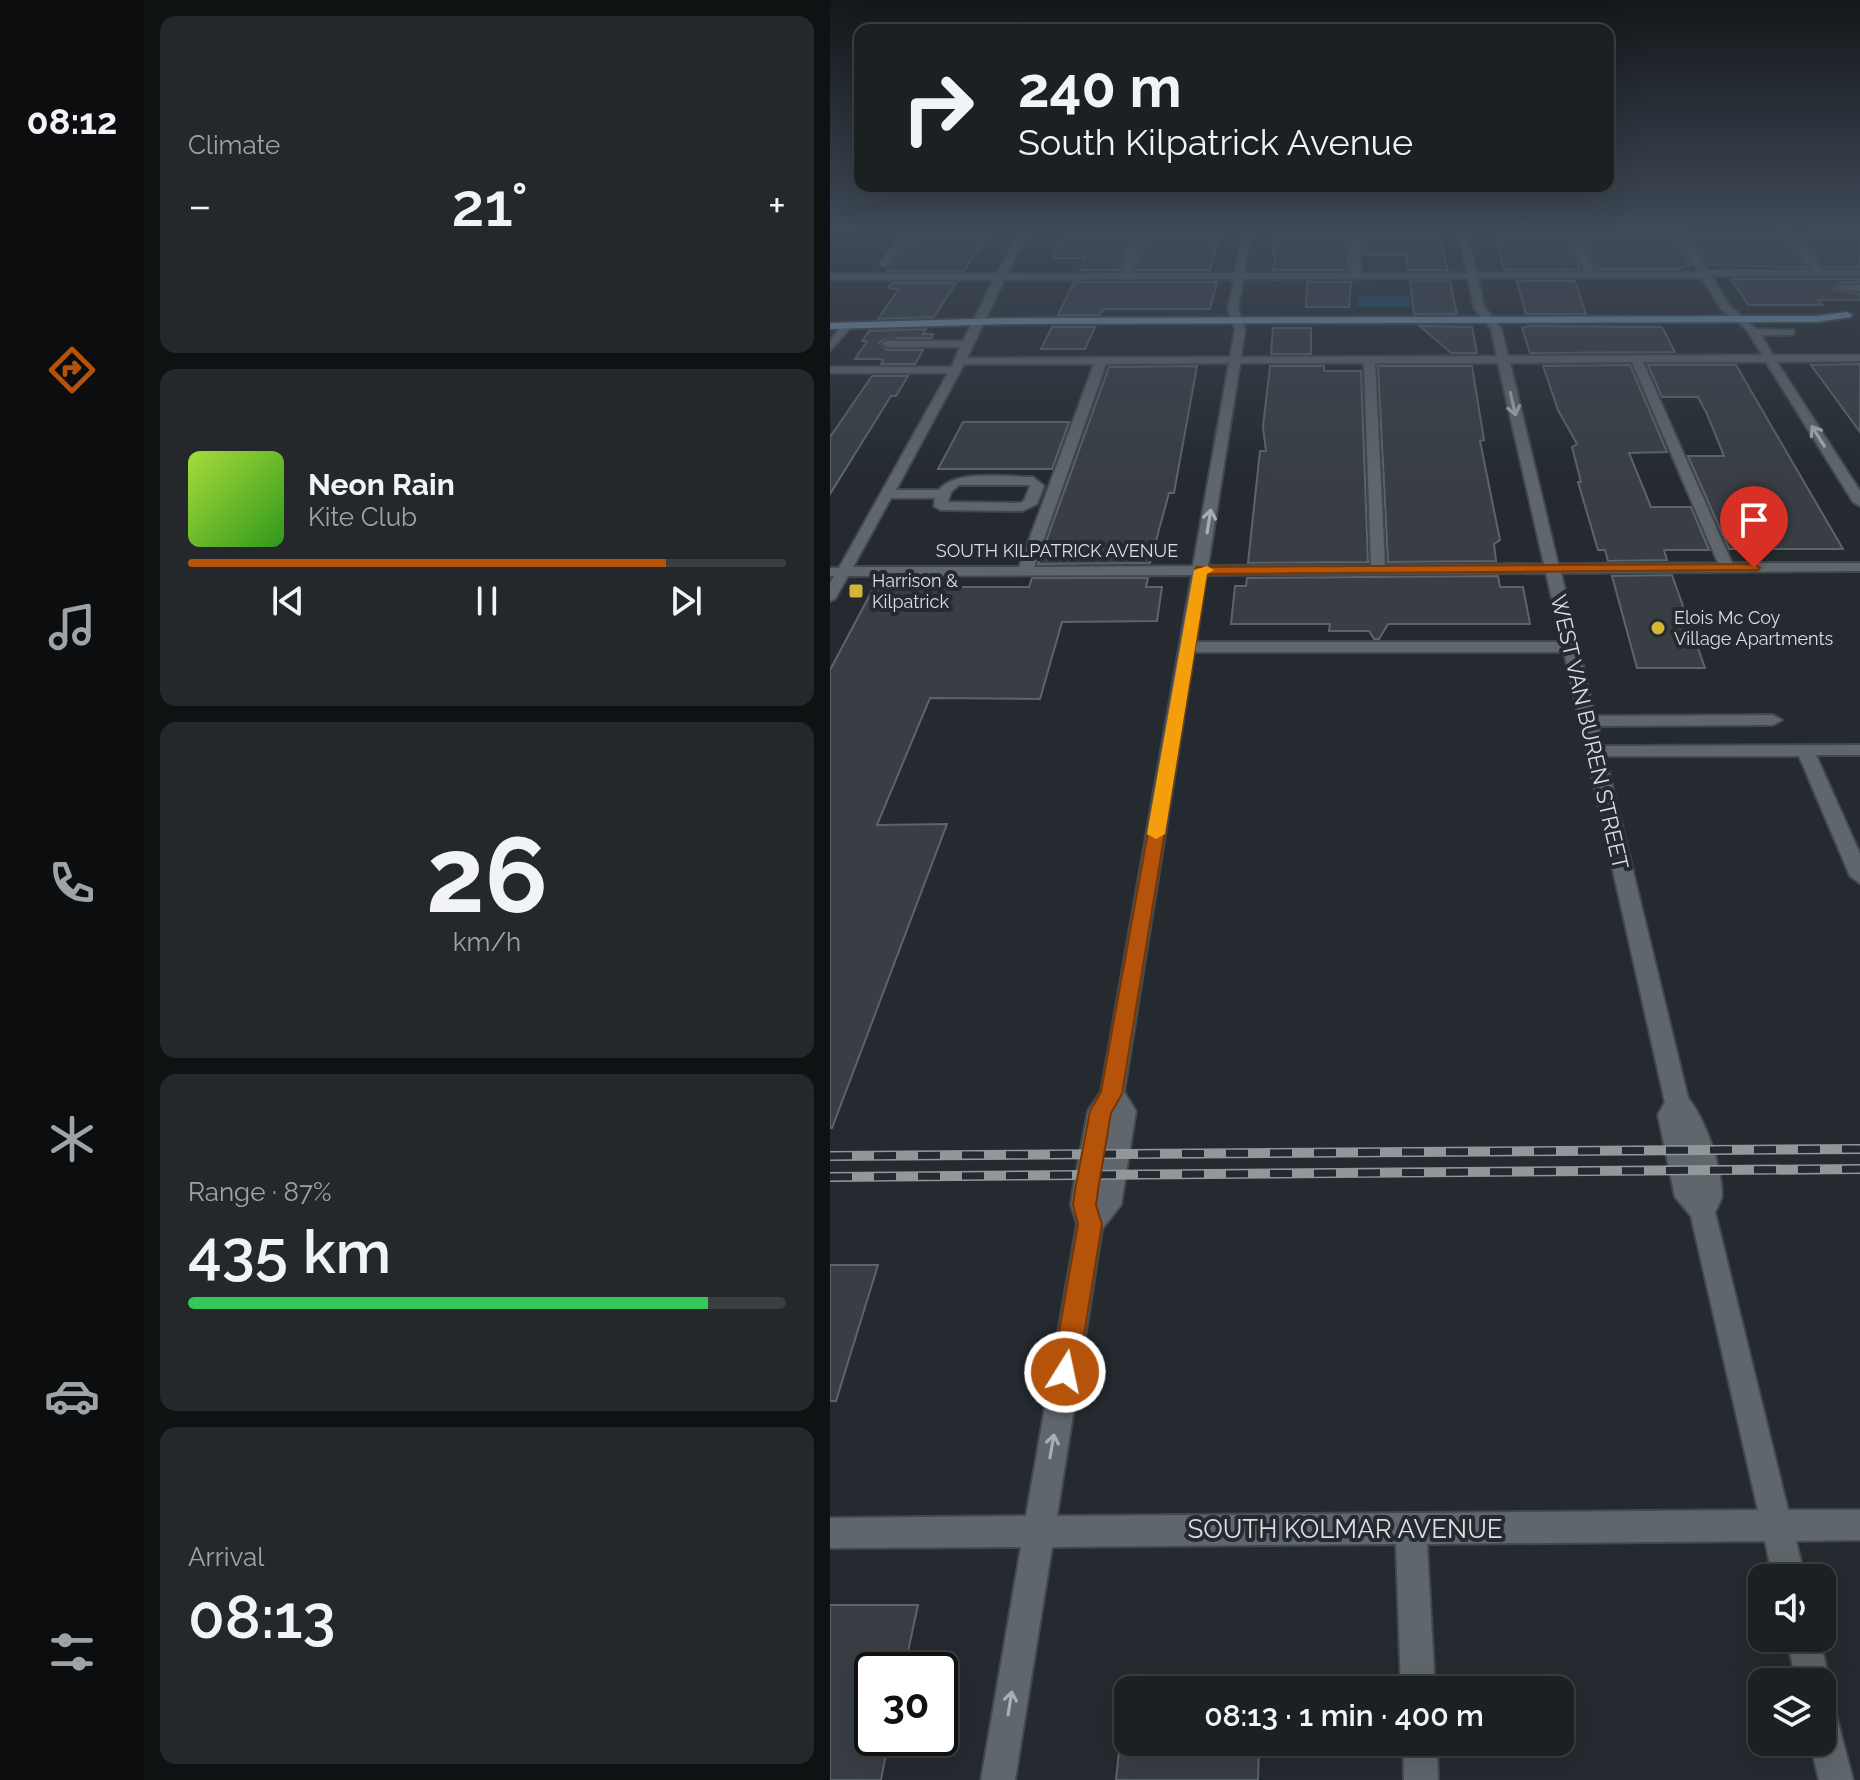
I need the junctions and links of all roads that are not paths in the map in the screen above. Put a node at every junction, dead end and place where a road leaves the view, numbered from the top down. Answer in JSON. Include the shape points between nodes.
{"nodes":[{"id":1,"x":982,"y":311,"type":"edge"},
{"id":2,"x":1234,"y":311,"type":"edge"},
{"id":3,"x":1481,"y":311,"type":"edge"},
{"id":4,"x":1730,"y":311,"type":"edge"},
{"id":5,"x":830,"y":315,"type":"edge"},
{"id":6,"x":1847,"y":315,"type":"junction"},
{"id":7,"x":1860,"y":315,"type":"edge"},
{"id":8,"x":1737,"y":317,"type":"junction"},
{"id":9,"x":1487,"y":318,"type":"junction"},
{"id":10,"x":1236,"y":319,"type":"junction"},
{"id":11,"x":1782,"y":320,"type":"junction"},
{"id":12,"x":977,"y":321,"type":"junction"},
{"id":13,"x":830,"y":326,"type":"edge"},
{"id":14,"x":847,"y":326,"type":"junction"},
{"id":15,"x":1753,"y":332,"type":"junction"},
{"id":16,"x":1790,"y":332,"type":"junction"},
{"id":17,"x":895,"y":333,"type":"junction"},
{"id":18,"x":967,"y":344,"type":"junction"},
{"id":19,"x":830,"y":348,"type":"edge"},
{"id":20,"x":1802,"y":350,"type":"dead end"},
{"id":21,"x":1860,"y":358,"type":"edge"},
{"id":22,"x":1503,"y":359,"type":"junction"},
{"id":23,"x":1636,"y":359,"type":"junction"},
{"id":24,"x":1770,"y":359,"type":"junction"},
{"id":25,"x":1369,"y":360,"type":"junction"},
{"id":26,"x":1101,"y":361,"type":"junction"},
{"id":27,"x":1235,"y":361,"type":"junction"},
{"id":28,"x":958,"y":366,"type":"junction"},
{"id":29,"x":830,"y":370,"type":"edge"},
{"id":30,"x":887,"y":494,"type":"junction"},
{"id":31,"x":944,"y":494,"type":"junction"},
{"id":32,"x":1860,"y":502,"type":"edge"},
{"id":33,"x":1860,"y":567,"type":"edge"},
{"id":34,"x":1551,"y":568,"type":"junction"},
{"id":35,"x":1727,"y":568,"type":"junction"},
{"id":36,"x":1378,"y":569,"type":"junction"},
{"id":37,"x":1201,"y":570,"type":"junction"},
{"id":38,"x":1025,"y":571,"type":"junction"},
{"id":39,"x":837,"y":572,"type":"edge"},
{"id":40,"x":830,"y":596,"type":"edge"},
{"id":41,"x":1187,"y":647,"type":"junction"},
{"id":42,"x":1570,"y":647,"type":"junction"},
{"id":43,"x":1773,"y":720,"type":"dead end"},
{"id":44,"x":1587,"y":721,"type":"junction"},
{"id":45,"x":1805,"y":750,"type":"junction"},
{"id":46,"x":1860,"y":750,"type":"edge"},
{"id":47,"x":1594,"y":751,"type":"junction"},
{"id":48,"x":1860,"y":876,"type":"edge"},
{"id":49,"x":1777,"y":1525,"type":"junction"},
{"id":50,"x":1860,"y":1525,"type":"edge"},
{"id":51,"x":1411,"y":1529,"type":"junction"},
{"id":52,"x":1037,"y":1531,"type":"junction"},
{"id":53,"x":830,"y":1533,"type":"edge"},
{"id":54,"x":1786,"y":1564,"type":"edge"},
{"id":55,"x":1417,"y":1676,"type":"edge"},
{"id":56,"x":1420,"y":1756,"type":"edge"},
{"id":57,"x":1830,"y":1756,"type":"edge"},
{"id":58,"x":998,"y":1780,"type":"edge"},
{"id":59,"x":1421,"y":1780,"type":"edge"},
{"id":60,"x":1836,"y":1780,"type":"edge"}],
"edges":[{"from":1,"to":12,"type":"street"},
{"from":2,"to":10,"type":"street"},
{"from":3,"to":9,"type":"street","name":"WEST VAN BUREN STREET"},
{"from":4,"to":8,"type":"street"},
{"from":5,"to":12,"type":"main road"},
{"from":6,"to":7,"type":"main road"},
{"from":6,"to":8,"type":"main road"},
{"from":6,"to":11,"type":"main road"},
{"from":8,"to":9,"type":"main road"},
{"from":8,"to":11,"type":"main road"},
{"from":8,"to":15,"type":"street"},
{"from":9,"to":10,"type":"main road"},
{"from":9,"to":22,"type":"street","name":"WEST VAN BUREN STREET","via":[[1496,328]]},
{"from":10,"to":12,"type":"main road"},
{"from":10,"to":27,"type":"street","via":[[1240,329]]},
{"from":11,"to":16,"type":"street"},
{"from":12,"to":17,"type":"main road"},
{"from":12,"to":18,"type":"street"},
{"from":13,"to":14,"type":"main road"},
{"from":14,"to":17,"type":"main road"},
{"from":14,"to":19,"type":"street"},
{"from":15,"to":16,"type":"street"},
{"from":15,"to":24,"type":"street"},
{"from":16,"to":20,"type":"street"},
{"from":17,"to":18,"type":"street","via":[[887,344]]},
{"from":18,"to":28,"type":"street"},
{"from":21,"to":24,"type":"street"},
{"from":22,"to":23,"type":"street"},
{"from":22,"to":25,"type":"street"},
{"from":22,"to":34,"type":"street","name":"WEST VAN BUREN STREET","one_way":true},
{"from":23,"to":24,"type":"street"},
{"from":23,"to":35,"type":"street"},
{"from":32,"to":24,"type":"street","one_way":true},
{"from":25,"to":27,"type":"street"},
{"from":25,"to":36,"type":"street"},
{"from":26,"to":27,"type":"street"},
{"from":26,"to":28,"type":"street"},
{"from":26,"to":38,"type":"street"},
{"from":37,"to":27,"type":"street","one_way":true},
{"from":28,"to":29,"type":"street"},
{"from":28,"to":30,"type":"street"},
{"from":30,"to":31,"type":"street"},
{"from":30,"to":39,"type":"street"},
{"from":31,"to":31,"type":"street","via":[[941,506],[1022,507],[1030,504],[1037,486],[1033,481],[958,481]]},
{"from":33,"to":35,"type":"street","name":"SOUTH KILPATRICK AVENUE"},
{"from":34,"to":35,"type":"street","name":"SOUTH KILPATRICK AVENUE"},
{"from":34,"to":36,"type":"street","name":"SOUTH KILPATRICK AVENUE"},
{"from":34,"to":42,"type":"street","name":"WEST VAN BUREN STREET"},
{"from":36,"to":37,"type":"street","name":"SOUTH KILPATRICK AVENUE"},
{"from":37,"to":38,"type":"street","name":"SOUTH KILPATRICK AVENUE"},
{"from":37,"to":41,"type":"street"},
{"from":38,"to":39,"type":"street","name":"SOUTH KILPATRICK AVENUE"},
{"from":39,"to":40,"type":"street"},
{"from":41,"to":42,"type":"street"},
{"from":52,"to":41,"type":"street","one_way":true,"via":[[1090,1224],[1108,1205],[1111,1190],[1124,1111],[1112,1094]]},
{"from":42,"to":44,"type":"street","name":"WEST VAN BUREN STREET"},
{"from":43,"to":44,"type":"street"},
{"from":44,"to":47,"type":"street","name":"WEST VAN BUREN STREET"},
{"from":45,"to":46,"type":"street"},
{"from":45,"to":47,"type":"street"},
{"from":45,"to":48,"type":"street"},
{"from":47,"to":49,"type":"street","name":"WEST VAN BUREN STREET","via":[[1677,1102],[1670,1115],[1688,1197],[1702,1211]]},
{"from":49,"to":50,"type":"street","name":"SOUTH KOLMAR AVENUE"},
{"from":49,"to":51,"type":"street","name":"SOUTH KOLMAR AVENUE"},
{"from":49,"to":54,"type":"street","name":"WEST VAN BUREN STREET"},
{"from":51,"to":52,"type":"street","name":"SOUTH KOLMAR AVENUE"},
{"from":51,"to":55,"type":"street"},
{"from":52,"to":53,"type":"street","name":"SOUTH KOLMAR AVENUE"},
{"from":58,"to":52,"type":"street","one_way":true},
{"from":56,"to":59,"type":"street"},
{"from":57,"to":60,"type":"street"}]}
